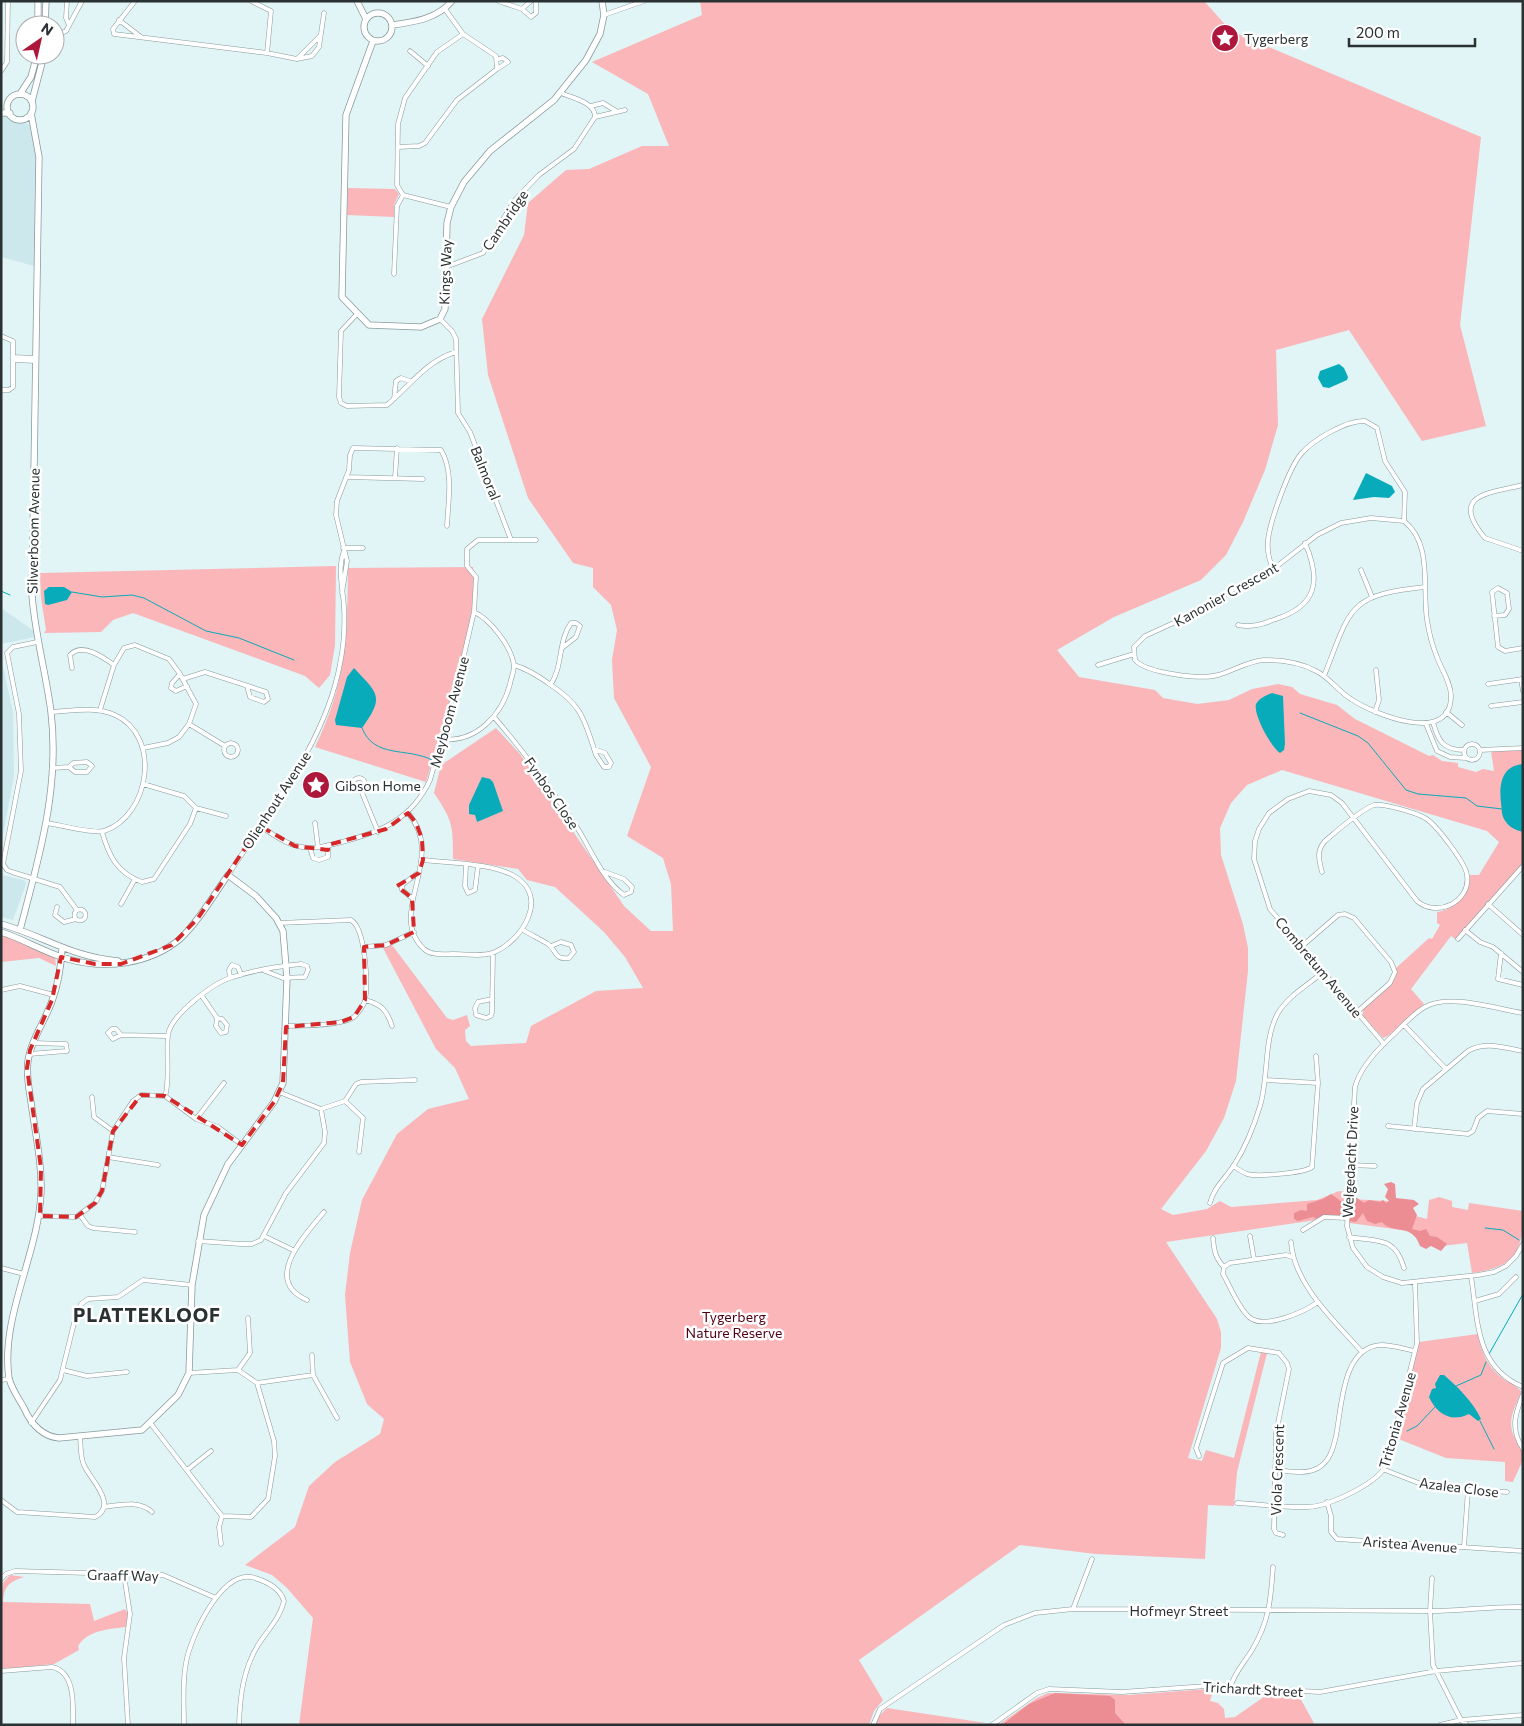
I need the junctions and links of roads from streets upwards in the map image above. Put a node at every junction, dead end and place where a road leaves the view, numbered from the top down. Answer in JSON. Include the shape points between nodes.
{"nodes":[{"id":1,"x":8,"y":1,"type":"edge"},
{"id":2,"x":38,"y":1,"type":"edge"},
{"id":3,"x":46,"y":1,"type":"edge"},
{"id":4,"x":67,"y":1,"type":"edge"},
{"id":5,"x":82,"y":1,"type":"edge"},
{"id":6,"x":135,"y":1,"type":"edge"},
{"id":7,"x":251,"y":1,"type":"edge"},
{"id":8,"x":452,"y":1,"type":"edge"},
{"id":9,"x":498,"y":1,"type":"edge"},
{"id":10,"x":531,"y":1,"type":"edge"},
{"id":11,"x":536,"y":1,"type":"edge"},
{"id":12,"x":602,"y":1,"type":"edge"},
{"id":13,"x":644,"y":1,"type":"edge"},
{"id":14,"x":358,"y":2,"type":"edge"},
{"id":15,"x":445,"y":9,"type":"junction"},
{"id":16,"x":522,"y":10,"type":"junction"},
{"id":17,"x":324,"y":13,"type":"dead end"},
{"id":18,"x":372,"y":14,"type":"junction"},
{"id":19,"x":38,"y":15,"type":"edge"},
{"id":20,"x":46,"y":15,"type":"edge"},
{"id":21,"x":604,"y":15,"type":"junction"},
{"id":22,"x":366,"y":19,"type":"junction"},
{"id":23,"x":119,"y":20,"type":"junction"},
{"id":24,"x":70,"y":25,"type":"junction"},
{"id":25,"x":392,"y":25,"type":"junction"},
{"id":26,"x":65,"y":31,"type":"edge"},
{"id":27,"x":463,"y":34,"type":"junction"},
{"id":28,"x":321,"y":35,"type":"junction"},
{"id":29,"x":142,"y":39,"type":"junction"},
{"id":30,"x":373,"y":41,"type":"junction"},
{"id":31,"x":410,"y":51,"type":"dead end"},
{"id":32,"x":267,"y":53,"type":"junction"},
{"id":33,"x":297,"y":59,"type":"junction"},
{"id":34,"x":498,"y":59,"type":"junction"},
{"id":35,"x":34,"y":65,"type":"edge"},
{"id":36,"x":41,"y":65,"type":"edge"},
{"id":37,"x":428,"y":66,"type":"junction"},
{"id":38,"x":497,"y":69,"type":"junction"},
{"id":39,"x":1,"y":71,"type":"edge"},
{"id":40,"x":561,"y":93,"type":"junction"},
{"id":41,"x":20,"y":94,"type":"junction"},
{"id":42,"x":32,"y":101,"type":"junction"},
{"id":43,"x":9,"y":102,"type":"junction"},
{"id":44,"x":1,"y":105,"type":"edge"},
{"id":45,"x":591,"y":106,"type":"junction"},
{"id":46,"x":625,"y":110,"type":"dead end"},
{"id":47,"x":1,"y":112,"type":"edge"},
{"id":48,"x":616,"y":112,"type":"junction"},
{"id":49,"x":10,"y":113,"type":"junction"},
{"id":50,"x":31,"y":113,"type":"junction"},
{"id":51,"x":595,"y":117,"type":"junction"},
{"id":52,"x":20,"y":119,"type":"junction"},
{"id":53,"x":33,"y":128,"type":"junction"},
{"id":54,"x":398,"y":147,"type":"junction"},
{"id":55,"x":403,"y":195,"type":"junction"},
{"id":56,"x":451,"y":207,"type":"junction"},
{"id":57,"x":446,"y":267,"type":"junction"},
{"id":58,"x":394,"y":274,"type":"dead end"},
{"id":59,"x":357,"y":314,"type":"junction"},
{"id":60,"x":440,"y":319,"type":"junction"},
{"id":61,"x":1,"y":336,"type":"edge"},
{"id":62,"x":456,"y":352,"type":"junction"},
{"id":63,"x":13,"y":359,"type":"junction"},
{"id":64,"x":36,"y":359,"type":"junction"},
{"id":65,"x":410,"y":381,"type":"junction"},
{"id":66,"x":1,"y":390,"type":"edge"},
{"id":67,"x":394,"y":399,"type":"junction"},
{"id":68,"x":396,"y":448,"type":"junction"},
{"id":69,"x":346,"y":477,"type":"junction"},
{"id":70,"x":395,"y":478,"type":"junction"},
{"id":71,"x":422,"y":479,"type":"dead end"},
{"id":72,"x":1523,"y":486,"type":"edge"},
{"id":73,"x":1404,"y":521,"type":"junction"},
{"id":74,"x":447,"y":526,"type":"dead end"},
{"id":75,"x":511,"y":540,"type":"junction"},
{"id":76,"x":536,"y":540,"type":"dead end"},
{"id":77,"x":1305,"y":544,"type":"junction"},
{"id":78,"x":363,"y":548,"type":"dead end"},
{"id":79,"x":344,"y":549,"type":"junction"},
{"id":80,"x":1523,"y":551,"type":"edge"},
{"id":81,"x":1274,"y":570,"type":"junction"},
{"id":82,"x":1361,"y":570,"type":"dead end"},
{"id":83,"x":1425,"y":587,"type":"junction"},
{"id":84,"x":1372,"y":597,"type":"junction"},
{"id":85,"x":474,"y":612,"type":"junction"},
{"id":86,"x":1494,"y":616,"type":"junction"},
{"id":87,"x":1238,"y":625,"type":"dead end"},
{"id":88,"x":37,"y":642,"type":"junction"},
{"id":89,"x":562,"y":648,"type":"junction"},
{"id":90,"x":1523,"y":648,"type":"edge"},
{"id":91,"x":1134,"y":654,"type":"junction"},
{"id":92,"x":114,"y":665,"type":"junction"},
{"id":93,"x":514,"y":665,"type":"junction"},
{"id":94,"x":1098,"y":665,"type":"dead end"},
{"id":95,"x":72,"y":668,"type":"dead end"},
{"id":96,"x":1376,"y":670,"type":"dead end"},
{"id":97,"x":180,"y":674,"type":"junction"},
{"id":98,"x":1324,"y":676,"type":"junction"},
{"id":99,"x":183,"y":679,"type":"junction"},
{"id":100,"x":1522,"y":679,"type":"edge"},
{"id":101,"x":551,"y":684,"type":"junction"},
{"id":102,"x":1488,"y":684,"type":"dead end"},
{"id":103,"x":187,"y":686,"type":"junction"},
{"id":104,"x":247,"y":686,"type":"junction"},
{"id":105,"x":1523,"y":691,"type":"edge"},
{"id":106,"x":1523,"y":702,"type":"edge"},
{"id":107,"x":1491,"y":706,"type":"dead end"},
{"id":108,"x":100,"y":710,"type":"junction"},
{"id":109,"x":51,"y":712,"type":"junction"},
{"id":110,"x":1375,"y":712,"type":"junction"},
{"id":111,"x":1446,"y":712,"type":"junction"},
{"id":112,"x":494,"y":717,"type":"junction"},
{"id":113,"x":1433,"y":722,"type":"junction"},
{"id":114,"x":189,"y":724,"type":"junction"},
{"id":115,"x":1426,"y":724,"type":"junction"},
{"id":116,"x":1462,"y":725,"type":"dead end"},
{"id":117,"x":442,"y":739,"type":"junction"},
{"id":118,"x":225,"y":746,"type":"dead end"},
{"id":119,"x":143,"y":748,"type":"junction"},
{"id":120,"x":1523,"y":748,"type":"edge"},
{"id":121,"x":594,"y":750,"type":"junction"},
{"id":122,"x":1464,"y":750,"type":"junction"},
{"id":123,"x":1480,"y":750,"type":"junction"},
{"id":124,"x":1466,"y":758,"type":"junction"},
{"id":125,"x":69,"y":767,"type":"junction"},
{"id":126,"x":53,"y":768,"type":"junction"},
{"id":127,"x":143,"y":784,"type":"junction"},
{"id":128,"x":361,"y":790,"type":"dead end"},
{"id":129,"x":196,"y":808,"type":"junction"},
{"id":130,"x":408,"y":813,"type":"junction"},
{"id":131,"x":226,"y":816,"type":"dead end"},
{"id":132,"x":1354,"y":818,"type":"junction"},
{"id":133,"x":47,"y":823,"type":"junction"},
{"id":134,"x":315,"y":823,"type":"dead end"},
{"id":135,"x":260,"y":826,"type":"junction"},
{"id":136,"x":102,"y":832,"type":"junction"},
{"id":137,"x":378,"y":832,"type":"junction"},
{"id":138,"x":328,"y":846,"type":"junction"},
{"id":139,"x":318,"y":847,"type":"junction"},
{"id":140,"x":310,"y":848,"type":"junction"},
{"id":141,"x":423,"y":860,"type":"junction"},
{"id":142,"x":466,"y":865,"type":"junction"},
{"id":143,"x":478,"y":866,"type":"junction"},
{"id":144,"x":1523,"y":866,"type":"edge"},
{"id":145,"x":605,"y":872,"type":"junction"},
{"id":146,"x":1322,"y":872,"type":"dead end"},
{"id":147,"x":419,"y":873,"type":"junction"},
{"id":148,"x":228,"y":875,"type":"junction"},
{"id":149,"x":34,"y":878,"type":"junction"},
{"id":150,"x":136,"y":879,"type":"junction"},
{"id":151,"x":412,"y":898,"type":"junction"},
{"id":152,"x":121,"y":904,"type":"dead end"},
{"id":153,"x":1488,"y":904,"type":"junction"},
{"id":154,"x":57,"y":907,"type":"dead end"},
{"id":155,"x":77,"y":910,"type":"junction"},
{"id":156,"x":25,"y":912,"type":"junction"},
{"id":157,"x":76,"y":920,"type":"junction"},
{"id":158,"x":279,"y":923,"type":"junction"},
{"id":159,"x":4,"y":925,"type":"edge"},
{"id":160,"x":20,"y":930,"type":"junction"},
{"id":161,"x":523,"y":930,"type":"junction"},
{"id":162,"x":1466,"y":930,"type":"junction"},
{"id":163,"x":3,"y":932,"type":"edge"},
{"id":164,"x":414,"y":932,"type":"junction"},
{"id":165,"x":1523,"y":935,"type":"edge"},
{"id":166,"x":39,"y":938,"type":"junction"},
{"id":167,"x":1458,"y":939,"type":"dead end"},
{"id":168,"x":551,"y":946,"type":"junction"},
{"id":169,"x":364,"y":947,"type":"junction"},
{"id":170,"x":1301,"y":947,"type":"junction"},
{"id":171,"x":42,"y":948,"type":"junction"},
{"id":172,"x":62,"y":949,"type":"junction"},
{"id":173,"x":493,"y":953,"type":"junction"},
{"id":174,"x":1501,"y":953,"type":"junction"},
{"id":175,"x":61,"y":957,"type":"junction"},
{"id":176,"x":133,"y":961,"type":"junction"},
{"id":177,"x":286,"y":966,"type":"junction"},
{"id":178,"x":265,"y":971,"type":"junction"},
{"id":179,"x":1323,"y":972,"type":"junction"},
{"id":180,"x":1523,"y":972,"type":"edge"},
{"id":181,"x":240,"y":975,"type":"junction"},
{"id":182,"x":230,"y":978,"type":"junction"},
{"id":183,"x":287,"y":979,"type":"junction"},
{"id":184,"x":1523,"y":985,"type":"edge"},
{"id":185,"x":1,"y":990,"type":"edge"},
{"id":186,"x":54,"y":995,"type":"junction"},
{"id":187,"x":202,"y":996,"type":"junction"},
{"id":188,"x":492,"y":999,"type":"junction"},
{"id":189,"x":365,"y":1000,"type":"junction"},
{"id":190,"x":1357,"y":1012,"type":"junction"},
{"id":191,"x":1523,"y":1013,"type":"edge"},
{"id":192,"x":217,"y":1018,"type":"dead end"},
{"id":193,"x":1404,"y":1025,"type":"junction"},
{"id":194,"x":286,"y":1026,"type":"junction"},
{"id":195,"x":392,"y":1026,"type":"dead end"},
{"id":196,"x":121,"y":1035,"type":"dead end"},
{"id":197,"x":167,"y":1036,"type":"junction"},
{"id":198,"x":33,"y":1044,"type":"junction"},
{"id":199,"x":1384,"y":1044,"type":"junction"},
{"id":200,"x":1523,"y":1051,"type":"edge"},
{"id":201,"x":29,"y":1054,"type":"junction"},
{"id":202,"x":1316,"y":1056,"type":"dead end"},
{"id":203,"x":1446,"y":1069,"type":"junction"},
{"id":204,"x":415,"y":1080,"type":"dead end"},
{"id":205,"x":1266,"y":1080,"type":"junction"},
{"id":206,"x":1318,"y":1082,"type":"junction"},
{"id":207,"x":224,"y":1083,"type":"dead end"},
{"id":208,"x":279,"y":1092,"type":"junction"},
{"id":209,"x":164,"y":1096,"type":"junction"},
{"id":210,"x":92,"y":1097,"type":"dead end"},
{"id":211,"x":345,"y":1101,"type":"junction"},
{"id":212,"x":320,"y":1109,"type":"junction"},
{"id":213,"x":1523,"y":1114,"type":"edge"},
{"id":214,"x":196,"y":1119,"type":"junction"},
{"id":215,"x":1388,"y":1126,"type":"dead end"},
{"id":216,"x":1414,"y":1129,"type":"junction"},
{"id":217,"x":113,"y":1131,"type":"junction"},
{"id":218,"x":242,"y":1145,"type":"junction"},
{"id":219,"x":359,"y":1152,"type":"dead end"},
{"id":220,"x":108,"y":1157,"type":"junction"},
{"id":221,"x":158,"y":1165,"type":"dead end"},
{"id":222,"x":1350,"y":1165,"type":"junction"},
{"id":223,"x":1233,"y":1166,"type":"junction"},
{"id":224,"x":1375,"y":1166,"type":"dead end"},
{"id":225,"x":1210,"y":1204,"type":"dead end"},
{"id":226,"x":324,"y":1212,"type":"dead end"},
{"id":227,"x":80,"y":1215,"type":"junction"},
{"id":228,"x":40,"y":1216,"type":"junction"},
{"id":229,"x":1347,"y":1218,"type":"junction"},
{"id":230,"x":1303,"y":1230,"type":"dead end"},
{"id":231,"x":135,"y":1232,"type":"dead end"},
{"id":232,"x":264,"y":1236,"type":"junction"},
{"id":233,"x":1250,"y":1236,"type":"dead end"},
{"id":234,"x":1349,"y":1237,"type":"junction"},
{"id":235,"x":1214,"y":1238,"type":"dead end"},
{"id":236,"x":198,"y":1241,"type":"junction"},
{"id":237,"x":1291,"y":1242,"type":"dead end"},
{"id":238,"x":1523,"y":1244,"type":"edge"},
{"id":239,"x":293,"y":1250,"type":"junction"},
{"id":240,"x":1292,"y":1257,"type":"junction"},
{"id":241,"x":1254,"y":1259,"type":"junction"},
{"id":242,"x":1224,"y":1266,"type":"junction"},
{"id":243,"x":1,"y":1268,"type":"edge"},
{"id":244,"x":1404,"y":1268,"type":"dead end"},
{"id":245,"x":24,"y":1274,"type":"junction"},
{"id":246,"x":1471,"y":1276,"type":"junction"},
{"id":247,"x":1516,"y":1277,"type":"dead end"},
{"id":248,"x":1415,"y":1283,"type":"junction"},
{"id":249,"x":192,"y":1285,"type":"junction"},
{"id":250,"x":307,"y":1300,"type":"dead end"},
{"id":251,"x":1475,"y":1301,"type":"junction"},
{"id":252,"x":1318,"y":1302,"type":"junction"},
{"id":253,"x":248,"y":1318,"type":"dead end"},
{"id":254,"x":1415,"y":1351,"type":"junction"},
{"id":255,"x":1362,"y":1352,"type":"junction"},
{"id":256,"x":312,"y":1355,"type":"dead end"},
{"id":257,"x":63,"y":1370,"type":"junction"},
{"id":258,"x":238,"y":1370,"type":"junction"},
{"id":259,"x":127,"y":1372,"type":"dead end"},
{"id":260,"x":189,"y":1373,"type":"junction"},
{"id":261,"x":313,"y":1375,"type":"junction"},
{"id":262,"x":9,"y":1379,"type":"junction"},
{"id":263,"x":1,"y":1380,"type":"edge"},
{"id":264,"x":256,"y":1383,"type":"junction"},
{"id":265,"x":1523,"y":1387,"type":"edge"},
{"id":266,"x":1523,"y":1394,"type":"edge"},
{"id":267,"x":337,"y":1418,"type":"dead end"},
{"id":268,"x":31,"y":1423,"type":"junction"},
{"id":269,"x":151,"y":1424,"type":"junction"},
{"id":270,"x":80,"y":1437,"type":"junction"},
{"id":271,"x":1523,"y":1449,"type":"edge"},
{"id":272,"x":211,"y":1451,"type":"dead end"},
{"id":273,"x":1199,"y":1456,"type":"dead end"},
{"id":274,"x":187,"y":1470,"type":"junction"},
{"id":275,"x":1276,"y":1470,"type":"junction"},
{"id":276,"x":1385,"y":1470,"type":"junction"},
{"id":277,"x":1468,"y":1490,"type":"junction"},
{"id":278,"x":1507,"y":1492,"type":"dead end"},
{"id":279,"x":1,"y":1500,"type":"edge"},
{"id":280,"x":1327,"y":1502,"type":"junction"},
{"id":281,"x":1237,"y":1503,"type":"dead end"},
{"id":282,"x":1276,"y":1505,"type":"junction"},
{"id":283,"x":104,"y":1507,"type":"junction"},
{"id":284,"x":152,"y":1512,"type":"dead end"},
{"id":285,"x":222,"y":1516,"type":"junction"},
{"id":286,"x":1283,"y":1535,"type":"dead end"},
{"id":287,"x":221,"y":1544,"type":"dead end"},
{"id":288,"x":1464,"y":1547,"type":"junction"},
{"id":289,"x":1523,"y":1551,"type":"edge"},
{"id":290,"x":1092,"y":1559,"type":"dead end"},
{"id":291,"x":1273,"y":1567,"type":"dead end"},
{"id":292,"x":124,"y":1575,"type":"junction"},
{"id":293,"x":1432,"y":1578,"type":"dead end"},
{"id":294,"x":1,"y":1579,"type":"edge"},
{"id":295,"x":216,"y":1598,"type":"junction"},
{"id":296,"x":1523,"y":1607,"type":"edge"},
{"id":297,"x":1073,"y":1609,"type":"junction"},
{"id":298,"x":1269,"y":1611,"type":"junction"},
{"id":299,"x":1430,"y":1611,"type":"junction"},
{"id":300,"x":1523,"y":1664,"type":"edge"},
{"id":301,"x":1436,"y":1671,"type":"junction"},
{"id":302,"x":1,"y":1672,"type":"edge"},
{"id":303,"x":1230,"y":1688,"type":"junction"},
{"id":304,"x":1523,"y":1715,"type":"edge"},
{"id":305,"x":1485,"y":1718,"type":"junction"},
{"id":306,"x":1461,"y":1720,"type":"junction"},
{"id":307,"x":73,"y":1725,"type":"edge"},
{"id":308,"x":128,"y":1725,"type":"edge"},
{"id":309,"x":184,"y":1725,"type":"edge"},
{"id":310,"x":239,"y":1725,"type":"edge"},
{"id":311,"x":873,"y":1725,"type":"edge"},
{"id":312,"x":992,"y":1725,"type":"edge"},
{"id":313,"x":1440,"y":1725,"type":"edge"},
{"id":314,"x":1467,"y":1725,"type":"edge"},
{"id":315,"x":1481,"y":1725,"type":"edge"}],
"edges":[{"from":1,"to":39,"type":"street","via":[[7,62]]},
{"from":2,"to":19,"type":"street"},
{"from":3,"to":20,"type":"street"},
{"from":4,"to":24,"type":"street","via":[[66,18]]},
{"from":5,"to":24,"type":"street"},
{"from":6,"to":23,"type":"street"},
{"from":7,"to":32,"type":"street","via":[[270,12]]},
{"from":8,"to":15,"type":"street"},
{"from":9,"to":16,"type":"street"},
{"from":10,"to":16,"type":"street"},
{"from":11,"to":16,"type":"street","via":[[533,16]]},
{"from":12,"to":21,"type":"street","name":"Kings Way"},
{"from":13,"to":21,"type":"street"},
{"from":14,"to":18,"type":"street"},
{"from":14,"to":22,"type":"street"},
{"from":15,"to":25,"type":"street","via":[[422,20]]},
{"from":15,"to":27,"type":"street"},
{"from":17,"to":28,"type":"street"},
{"from":18,"to":22,"type":"street"},
{"from":18,"to":25,"type":"street","via":[[383,14]]},
{"from":21,"to":40,"type":"street","name":"Kings Way","via":[[594,48]]},
{"from":22,"to":30,"type":"street","via":[[364,32]]},
{"from":23,"to":29,"type":"street"},
{"from":23,"to":29,"type":"street","via":[[112,31],[114,34]]},
{"from":24,"to":26,"type":"street"},
{"from":25,"to":30,"type":"street","via":[[387,39]]},
{"from":27,"to":34,"type":"street","via":[[493,52]]},
{"from":27,"to":37,"type":"street","via":[[439,50]]},
{"from":28,"to":33,"type":"street"},
{"from":28,"to":33,"type":"street","via":[[319,47],[312,56]]},
{"from":29,"to":32,"type":"street"},
{"from":30,"to":59,"type":"street","name":"Kings Way","via":[[346,115],[342,295]]},
{"from":31,"to":37,"type":"street"},
{"from":32,"to":33,"type":"street"},
{"from":34,"to":38,"type":"street"},
{"from":34,"to":38,"type":"street","via":[[508,62]]},
{"from":35,"to":41,"type":"street"},
{"from":36,"to":42,"type":"street"},
{"from":37,"to":54,"type":"street","via":[[405,98],[398,124]]},
{"from":38,"to":54,"type":"street","via":[[457,100],[425,143]]},
{"from":40,"to":45,"type":"street"},
{"from":40,"to":56,"type":"street","name":"Kings Way","via":[[490,151],[464,182]]},
{"from":41,"to":42,"type":"street"},
{"from":41,"to":43,"type":"street"},
{"from":42,"to":50,"type":"street"},
{"from":43,"to":44,"type":"street"},
{"from":43,"to":49,"type":"street"},
{"from":45,"to":48,"type":"street","via":[[603,103]]},
{"from":45,"to":51,"type":"street"},
{"from":46,"to":48,"type":"street"},
{"from":47,"to":49,"type":"street"},
{"from":48,"to":51,"type":"street"},
{"from":49,"to":52,"type":"street"},
{"from":50,"to":52,"type":"street"},
{"from":50,"to":53,"type":"street","name":"Silwerboom Avenue"},
{"from":51,"to":57,"type":"street","name":"Cambridge","via":[[574,149],[539,175],[514,201],[483,253]]},
{"from":52,"to":53,"type":"street"},
{"from":53,"to":64,"type":"street","name":"Silwerboom Avenue","via":[[39,157]]},
{"from":54,"to":55,"type":"street","via":[[397,185]]},
{"from":55,"to":56,"type":"street"},
{"from":55,"to":58,"type":"street","via":[[396,206]]},
{"from":56,"to":57,"type":"street","name":"Kings Way","via":[[447,223]]},
{"from":57,"to":60,"type":"street","name":"Kings Way","via":[[445,309]]},
{"from":59,"to":60,"type":"street","name":"Kings Way","via":[[369,325],[380,326],[421,327]]},
{"from":59,"to":67,"type":"street","via":[[341,331],[340,400],[347,406],[384,407]]},
{"from":60,"to":62,"type":"street","via":[[454,335]]},
{"from":61,"to":63,"type":"street","via":[[13,341]]},
{"from":62,"to":65,"type":"street"},
{"from":62,"to":75,"type":"street","name":"Balmoral","via":[[456,407],[470,432]]},
{"from":63,"to":64,"type":"street"},
{"from":63,"to":66,"type":"street","via":[[13,387]]},
{"from":64,"to":88,"type":"street","name":"Silwerboom Avenue","via":[[32,585]]},
{"from":65,"to":67,"type":"street"},
{"from":65,"to":67,"type":"street","via":[[401,378],[396,381]]},
{"from":68,"to":69,"type":"street","name":"Olienhout Avenue","via":[[356,447],[351,451]]},
{"from":68,"to":70,"type":"street"},
{"from":68,"to":74,"type":"street","via":[[441,450],[449,483]]},
{"from":69,"to":70,"type":"street"},
{"from":69,"to":79,"type":"street","name":"Olienhout Avenue","via":[[336,515]]},
{"from":70,"to":71,"type":"street"},
{"from":72,"to":80,"type":"street","via":[[1479,496],[1470,507],[1485,538]]},
{"from":73,"to":77,"type":"street","name":"Kanonier Crescent","via":[[1358,519],[1329,528]]},
{"from":73,"to":81,"type":"street","via":[[1405,492],[1385,461],[1377,428],[1365,420],[1352,422],[1311,444],[1296,461],[1268,539]]},
{"from":73,"to":83,"type":"street","via":[[1419,538]]},
{"from":75,"to":76,"type":"street"},
{"from":75,"to":85,"type":"street","name":"Meyboom Avenue","via":[[474,541],[467,549],[467,566],[476,577]]},
{"from":77,"to":81,"type":"street","name":"Kanonier Crescent"},
{"from":77,"to":87,"type":"street","via":[[1313,579],[1305,605],[1294,613],[1265,623]]},
{"from":78,"to":79,"type":"street"},
{"from":79,"to":135,"type":"street","name":"Olienhout Avenue","via":[[340,589],[344,641],[339,671],[308,751]]},
{"from":81,"to":91,"type":"street","name":"Kanonier Crescent","via":[[1191,615],[1140,638]]},
{"from":82,"to":84,"type":"street"},
{"from":83,"to":84,"type":"street"},
{"from":83,"to":111,"type":"street","via":[[1432,641],[1450,689]]},
{"from":84,"to":98,"type":"street","via":[[1347,618]]},
{"from":85,"to":93,"type":"street","via":[[492,624]]},
{"from":85,"to":117,"type":"street","name":"Meyboom Avenue"},
{"from":86,"to":86,"type":"street","via":[[1492,592],[1498,588],[1507,592],[1509,609],[1505,615]]},
{"from":86,"to":90,"type":"street","via":[[1498,647],[1505,651]]},
{"from":88,"to":109,"type":"street","name":"Silwerboom Avenue"},
{"from":88,"to":149,"type":"street","via":[[13,647],[7,653],[19,714],[21,771],[3,864],[7,870]]},
{"from":89,"to":89,"type":"street","via":[[569,626],[576,623],[580,626],[578,634]]},
{"from":89,"to":101,"type":"street","via":[[557,674]]},
{"from":91,"to":94,"type":"street"},
{"from":91,"to":98,"type":"street","via":[[1139,664],[1147,669],[1198,677],[1217,676],[1251,662],[1265,660],[1296,664]]},
{"from":92,"to":95,"type":"street","via":[[93,652],[81,651],[70,655]]},
{"from":92,"to":97,"type":"street","via":[[124,648],[135,645],[169,659]]},
{"from":92,"to":108,"type":"street"},
{"from":93,"to":101,"type":"street"},
{"from":93,"to":112,"type":"street","via":[[505,699]]},
{"from":96,"to":110,"type":"street","via":[[1379,700]]},
{"from":97,"to":99,"type":"street"},
{"from":97,"to":103,"type":"street","via":[[170,687],[176,691]]},
{"from":98,"to":110,"type":"street","via":[[1350,698]]},
{"from":99,"to":103,"type":"street"},
{"from":99,"to":104,"type":"street","via":[[206,672]]},
{"from":100,"to":102,"type":"street"},
{"from":100,"to":105,"type":"street"},
{"from":101,"to":121,"type":"street","via":[[579,710]]},
{"from":103,"to":114,"type":"street","via":[[196,704]]},
{"from":104,"to":104,"type":"street","via":[[266,692],[268,699],[264,702],[250,697]]},
{"from":106,"to":107,"type":"street"},
{"from":108,"to":109,"type":"street"},
{"from":108,"to":119,"type":"street","via":[[127,723]]},
{"from":109,"to":126,"type":"street","name":"Silwerboom Avenue"},
{"from":110,"to":115,"type":"street"},
{"from":111,"to":113,"type":"street"},
{"from":111,"to":116,"type":"street"},
{"from":112,"to":117,"type":"street","via":[[461,739]]},
{"from":112,"to":145,"type":"street","name":"Fynbos Close","via":[[530,759]]},
{"from":113,"to":115,"type":"street"},
{"from":113,"to":122,"type":"street","via":[[1442,745],[1452,750]]},
{"from":114,"to":118,"type":"street"},
{"from":114,"to":119,"type":"street","via":[[173,741]]},
{"from":115,"to":124,"type":"street","via":[[1437,751],[1450,757]]},
{"from":117,"to":130,"type":"street","name":"Meyboom Avenue","via":[[427,787]]},
{"from":119,"to":127,"type":"street"},
{"from":120,"to":123,"type":"street"},
{"from":121,"to":121,"type":"street","via":[[602,765],[609,767],[611,763],[607,755]]},
{"from":122,"to":123,"type":"street","via":[[1472,744]]},
{"from":122,"to":124,"type":"street"},
{"from":123,"to":124,"type":"street","via":[[1476,760]]},
{"from":125,"to":125,"type":"street","via":[[73,763],[87,762],[92,766],[87,772],[75,772]]},
{"from":125,"to":126,"type":"street"},
{"from":126,"to":133,"type":"street","name":"Silwerboom Avenue"},
{"from":127,"to":129,"type":"street","via":[[184,796]]},
{"from":127,"to":136,"type":"street","via":[[129,814]]},
{"from":128,"to":137,"type":"street"},
{"from":129,"to":131,"type":"street"},
{"from":129,"to":150,"type":"street","via":[[190,824],[154,879],[147,882]]},
{"from":130,"to":137,"type":"street","name":"Meyboom Avenue"},
{"from":130,"to":141,"type":"street","via":[[420,830]]},
{"from":132,"to":132,"type":"street","name":"Combretum Avenue","via":[[1420,904],[1444,909],[1464,892],[1468,879],[1465,867],[1427,819],[1379,804]]},
{"from":132,"to":146,"type":"street","via":[[1321,845],[1318,856]]},
{"from":132,"to":170,"type":"street","name":"Combretum Avenue","via":[[1335,797],[1309,791],[1276,807],[1259,829],[1254,859],[1270,909]]},
{"from":133,"to":136,"type":"street"},
{"from":133,"to":149,"type":"street","name":"Silwerboom Avenue"},
{"from":134,"to":139,"type":"street"},
{"from":135,"to":140,"type":"street","name":"Meyboom Avenue","via":[[287,842]]},
{"from":135,"to":148,"type":"street","name":"Olienhout Avenue"},
{"from":136,"to":150,"type":"street","via":[[113,862]]},
{"from":137,"to":138,"type":"street","name":"Meyboom Avenue"},
{"from":138,"to":139,"type":"street","name":"Meyboom Avenue"},
{"from":138,"to":140,"type":"street","via":[[328,857],[319,860],[313,858]]},
{"from":139,"to":140,"type":"street","name":"Meyboom Avenue"},
{"from":141,"to":142,"type":"street"},
{"from":141,"to":147,"type":"street"},
{"from":142,"to":143,"type":"street"},
{"from":142,"to":143,"type":"street","via":[[464,886],[468,893],[475,890]]},
{"from":143,"to":161,"type":"street","via":[[510,874],[522,882],[531,906]]},
{"from":144,"to":153,"type":"street"},
{"from":145,"to":145,"type":"street","name":"Fynbos Close","via":[[622,893],[627,895],[631,892],[628,882]]},
{"from":147,"to":151,"type":"street"},
{"from":147,"to":151,"type":"street","via":[[402,885],[402,890]]},
{"from":148,"to":158,"type":"street","via":[[251,891]]},
{"from":148,"to":176,"type":"street","name":"Olienhout Avenue","via":[[181,938],[160,952]]},
{"from":149,"to":155,"type":"street","via":[[60,887]]},
{"from":149,"to":156,"type":"street","name":"Silwerboom Avenue"},
{"from":150,"to":152,"type":"street"},
{"from":151,"to":164,"type":"street"},
{"from":153,"to":162,"type":"street"},
{"from":153,"to":165,"type":"street"},
{"from":154,"to":157,"type":"street","via":[[57,918],[64,922]]},
{"from":155,"to":157,"type":"street"},
{"from":155,"to":157,"type":"street","via":[[83,911],[85,917],[82,921]]},
{"from":156,"to":159,"type":"street","via":[[19,922]]},
{"from":156,"to":160,"type":"street","name":"Silwerboom Avenue"},
{"from":156,"to":166,"type":"street","via":[[27,929]]},
{"from":158,"to":169,"type":"street","via":[[352,920],[359,927]]},
{"from":158,"to":177,"type":"street","via":[[284,937]]},
{"from":159,"to":160,"type":"street","name":"Olienhout Avenue"},
{"from":160,"to":163,"type":"street"},
{"from":160,"to":166,"type":"street","name":"Olienhout Avenue"},
{"from":160,"to":171,"type":"street"},
{"from":161,"to":168,"type":"street"},
{"from":161,"to":173,"type":"street"},
{"from":162,"to":167,"type":"street"},
{"from":162,"to":174,"type":"street"},
{"from":163,"to":171,"type":"street","name":"Olienhout Avenue"},
{"from":164,"to":169,"type":"street","via":[[386,945]]},
{"from":164,"to":173,"type":"street","via":[[423,948],[433,954]]},
{"from":166,"to":172,"type":"street","name":"Olienhout Avenue"},
{"from":168,"to":168,"type":"street","via":[[561,942],[570,945],[574,952],[569,958],[563,958],[554,954]]},
{"from":169,"to":189,"type":"street"},
{"from":170,"to":179,"type":"street","name":"Combretum Avenue"},
{"from":170,"to":190,"type":"street","via":[[1338,916],[1345,914],[1354,918],[1391,962],[1395,972],[1390,983]]},
{"from":171,"to":175,"type":"street","name":"Olienhout Avenue"},
{"from":172,"to":175,"type":"street"},
{"from":172,"to":176,"type":"street","name":"Olienhout Avenue","via":[[95,958]]},
{"from":173,"to":188,"type":"street"},
{"from":174,"to":180,"type":"street"},
{"from":174,"to":184,"type":"street","via":[[1498,979]]},
{"from":175,"to":176,"type":"street","name":"Olienhout Avenue","via":[[95,964]]},
{"from":175,"to":186,"type":"street"},
{"from":177,"to":178,"type":"street"},
{"from":177,"to":183,"type":"street"},
{"from":177,"to":183,"type":"street","via":[[304,964],[308,970],[305,976]]},
{"from":178,"to":181,"type":"street"},
{"from":178,"to":183,"type":"street"},
{"from":179,"to":190,"type":"street","name":"Combretum Avenue"},
{"from":179,"to":205,"type":"street","via":[[1288,1001],[1278,1014],[1272,1030]]},
{"from":181,"to":182,"type":"street"},
{"from":181,"to":182,"type":"street","via":[[238,967],[232,965]]},
{"from":182,"to":187,"type":"street"},
{"from":183,"to":194,"type":"street"},
{"from":185,"to":186,"type":"street","via":[[20,986]]},
{"from":186,"to":198,"type":"street"},
{"from":187,"to":192,"type":"street"},
{"from":187,"to":197,"type":"street","via":[[172,1021]]},
{"from":188,"to":188,"type":"street","via":[[491,1016],[482,1018],[476,1015],[478,1002]]},
{"from":189,"to":194,"type":"street","via":[[348,1020]]},
{"from":189,"to":195,"type":"street","via":[[381,1006],[389,1015]]},
{"from":190,"to":199,"type":"street","name":"Combretum Avenue"},
{"from":191,"to":193,"type":"street","name":"Welgedacht Drive","via":[[1441,1001],[1421,1009]]},
{"from":193,"to":199,"type":"street","name":"Welgedacht Drive"},
{"from":193,"to":203,"type":"street"},
{"from":194,"to":208,"type":"street","via":[[284,1076]]},
{"from":196,"to":197,"type":"street"},
{"from":197,"to":209,"type":"street"},
{"from":198,"to":201,"type":"street"},
{"from":198,"to":201,"type":"street","via":[[66,1044],[67,1052]]},
{"from":199,"to":222,"type":"street","name":"Welgedacht Drive","via":[[1356,1083]]},
{"from":200,"to":203,"type":"street","via":[[1480,1046]]},
{"from":201,"to":228,"type":"street","via":[[28,1078],[41,1168]]},
{"from":202,"to":206,"type":"street"},
{"from":203,"to":216,"type":"street","via":[[1421,1092]]},
{"from":204,"to":211,"type":"street","via":[[361,1082],[356,1084]]},
{"from":205,"to":206,"type":"street"},
{"from":205,"to":223,"type":"street","via":[[1250,1134]]},
{"from":206,"to":223,"type":"street","via":[[1311,1168],[1256,1175]]},
{"from":207,"to":214,"type":"street"},
{"from":208,"to":212,"type":"street"},
{"from":208,"to":218,"type":"street"},
{"from":209,"to":214,"type":"street"},
{"from":209,"to":217,"type":"street","via":[[147,1094],[137,1097]]},
{"from":210,"to":217,"type":"street","via":[[94,1117]]},
{"from":211,"to":212,"type":"street"},
{"from":211,"to":219,"type":"street","via":[[363,1118]]},
{"from":212,"to":232,"type":"street","via":[[324,1143],[286,1193]]},
{"from":213,"to":216,"type":"street","via":[[1487,1111],[1468,1134]]},
{"from":214,"to":218,"type":"street","via":[[218,1127]]},
{"from":215,"to":216,"type":"street"},
{"from":217,"to":220,"type":"street"},
{"from":218,"to":236,"type":"street","via":[[228,1164],[206,1209]]},
{"from":220,"to":221,"type":"street"},
{"from":220,"to":227,"type":"street","via":[[99,1199]]},
{"from":222,"to":224,"type":"street"},
{"from":222,"to":229,"type":"street","name":"Welgedacht Drive"},
{"from":223,"to":225,"type":"street","via":[[1213,1192]]},
{"from":226,"to":239,"type":"street"},
{"from":227,"to":228,"type":"street","via":[[68,1218]]},
{"from":227,"to":231,"type":"street","via":[[93,1228]]},
{"from":228,"to":245,"type":"street"},
{"from":229,"to":230,"type":"street","via":[[1324,1217]]},
{"from":229,"to":234,"type":"street","name":"Welgedacht Drive"},
{"from":232,"to":236,"type":"street","via":[[252,1244]]},
{"from":232,"to":239,"type":"street"},
{"from":233,"to":241,"type":"street"},
{"from":234,"to":244,"type":"street","via":[[1392,1245],[1400,1253]]},
{"from":234,"to":248,"type":"street","name":"Welgedacht Drive","via":[[1356,1253],[1372,1271],[1389,1280]]},
{"from":235,"to":242,"type":"street","via":[[1214,1253]]},
{"from":236,"to":249,"type":"street"},
{"from":237,"to":240,"type":"street"},
{"from":238,"to":246,"type":"street","name":"Welgedacht Drive","via":[[1513,1260],[1502,1269]]},
{"from":239,"to":250,"type":"street","via":[[288,1280],[294,1292]]},
{"from":240,"to":241,"type":"street"},
{"from":240,"to":252,"type":"street"},
{"from":241,"to":242,"type":"street"},
{"from":242,"to":252,"type":"street","via":[[1223,1274],[1253,1319],[1277,1320]]},
{"from":243,"to":245,"type":"street"},
{"from":245,"to":262,"type":"street","via":[[9,1328]]},
{"from":246,"to":248,"type":"street","name":"Welgedacht Drive"},
{"from":246,"to":251,"type":"street"},
{"from":247,"to":251,"type":"street","via":[[1499,1294]]},
{"from":248,"to":254,"type":"street","name":"Tritonia Avenue"},
{"from":249,"to":257,"type":"street","via":[[143,1280],[118,1297],[88,1299],[81,1304],[76,1316]]},
{"from":249,"to":260,"type":"street"},
{"from":251,"to":265,"type":"street","via":[[1486,1357],[1500,1374]]},
{"from":252,"to":255,"type":"street"},
{"from":253,"to":258,"type":"street","via":[[250,1353]]},
{"from":254,"to":255,"type":"street","via":[[1383,1345]]},
{"from":254,"to":276,"type":"street","name":"Tritonia Avenue"},
{"from":255,"to":275,"type":"street","via":[[1348,1372],[1329,1457],[1320,1467],[1304,1472]]},
{"from":256,"to":261,"type":"street"},
{"from":257,"to":259,"type":"street","via":[[87,1376]]},
{"from":257,"to":268,"type":"street","via":[[54,1390]]},
{"from":258,"to":260,"type":"street"},
{"from":258,"to":264,"type":"street"},
{"from":260,"to":269,"type":"street","via":[[173,1402]]},
{"from":261,"to":264,"type":"street"},
{"from":261,"to":267,"type":"street"},
{"from":262,"to":263,"type":"street"},
{"from":262,"to":268,"type":"street"},
{"from":264,"to":285,"type":"street","via":[[274,1441],[274,1475],[270,1494],[265,1505],[251,1517]]},
{"from":266,"to":271,"type":"street","via":[[1514,1418],[1514,1428]]},
{"from":268,"to":270,"type":"street","via":[[53,1438]]},
{"from":269,"to":270,"type":"street","via":[[138,1432]]},
{"from":269,"to":274,"type":"street"},
{"from":270,"to":283,"type":"street","via":[[83,1464],[100,1488]]},
{"from":272,"to":274,"type":"street"},
{"from":273,"to":275,"type":"street","name":"Viola Crescent","via":[[1196,1448],[1222,1364],[1243,1349],[1252,1348],[1279,1353],[1289,1369],[1276,1432]]},
{"from":274,"to":285,"type":"street"},
{"from":275,"to":282,"type":"street","name":"Viola Crescent"},
{"from":276,"to":277,"type":"street","name":"Azalea Close","via":[[1429,1486]]},
{"from":276,"to":280,"type":"street","name":"Tritonia Avenue","via":[[1373,1481]]},
{"from":277,"to":278,"type":"street","name":"Azalea Close"},
{"from":277,"to":288,"type":"street"},
{"from":279,"to":283,"type":"street","via":[[17,1512],[95,1516]]},
{"from":280,"to":282,"type":"street","name":"Tritonia Avenue","via":[[1308,1507]]},
{"from":280,"to":288,"type":"street","name":"Aristea Avenue","via":[[1331,1532],[1337,1539]]},
{"from":281,"to":282,"type":"street","name":"Tritonia Avenue"},
{"from":282,"to":286,"type":"street","name":"Viola Crescent","via":[[1274,1529]]},
{"from":283,"to":284,"type":"street","via":[[138,1504]]},
{"from":285,"to":287,"type":"street","via":[[219,1527]]},
{"from":288,"to":289,"type":"street","name":"Aristea Avenue"},
{"from":290,"to":297,"type":"street"},
{"from":291,"to":298,"type":"street"},
{"from":292,"to":294,"type":"street","name":"Graaff Way","via":[[16,1571]]},
{"from":292,"to":295,"type":"street","name":"Graaff Way","via":[[172,1577]]},
{"from":292,"to":308,"type":"street","via":[[130,1614],[124,1658]]},
{"from":293,"to":299,"type":"street"},
{"from":295,"to":309,"type":"street","via":[[194,1638],[186,1662]]},
{"from":295,"to":310,"type":"street","via":[[234,1580],[246,1576],[275,1587],[284,1601],[248,1664],[240,1693]]},
{"from":296,"to":299,"type":"street","name":"Hofmeyr Street"},
{"from":297,"to":298,"type":"street","name":"Hofmeyr Street"},
{"from":297,"to":311,"type":"street","name":"Hofmeyr Street","via":[[1035,1613],[992,1630],[880,1709]]},
{"from":298,"to":299,"type":"street","name":"Hofmeyr Street"},
{"from":298,"to":303,"type":"street"},
{"from":299,"to":301,"type":"street","via":[[1432,1659]]},
{"from":300,"to":301,"type":"street","name":"Trichardt Street"},
{"from":301,"to":303,"type":"street","name":"Trichardt Street","via":[[1320,1692]]},
{"from":301,"to":306,"type":"street"},
{"from":302,"to":307,"type":"street","via":[[52,1667],[60,1670],[71,1692]]},
{"from":303,"to":312,"type":"street","name":"Trichardt Street","via":[[1196,1686],[1122,1692],[1049,1689],[1037,1693]]},
{"from":304,"to":305,"type":"street"},
{"from":305,"to":306,"type":"street"},
{"from":305,"to":315,"type":"street"},
{"from":306,"to":313,"type":"street"},
{"from":306,"to":314,"type":"street"}]}
